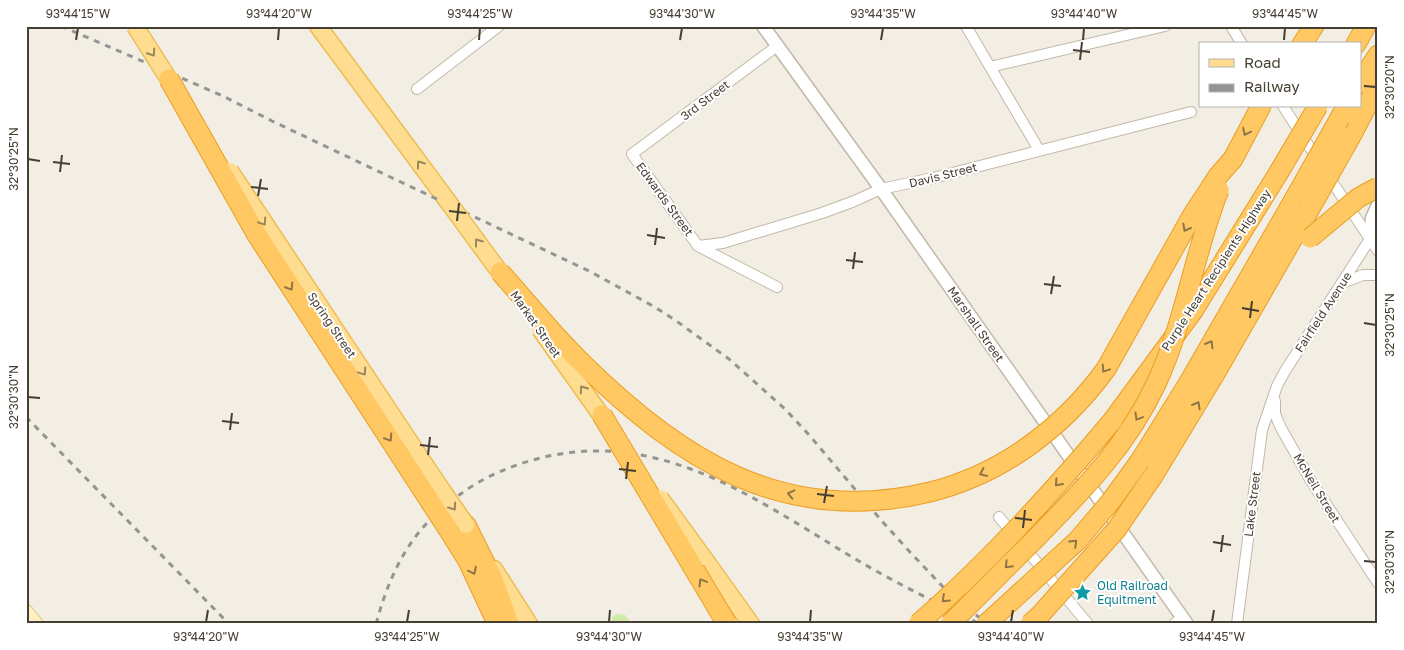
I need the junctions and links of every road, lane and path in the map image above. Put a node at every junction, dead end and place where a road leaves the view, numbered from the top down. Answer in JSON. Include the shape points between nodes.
{"nodes":[{"id":1,"x":135,"y":26,"type":"edge"},
{"id":2,"x":318,"y":26,"type":"edge"},
{"id":3,"x":499,"y":26,"type":"edge"},
{"id":4,"x":763,"y":26,"type":"edge"},
{"id":5,"x":966,"y":26,"type":"edge"},
{"id":6,"x":1165,"y":26,"type":"edge"},
{"id":7,"x":1231,"y":26,"type":"edge"},
{"id":8,"x":1314,"y":26,"type":"edge"},
{"id":9,"x":1366,"y":26,"type":"edge"},
{"id":10,"x":1133,"y":30,"type":"edge"},
{"id":11,"x":1241,"y":42,"type":"edge"},
{"id":12,"x":1303,"y":42,"type":"edge"},
{"id":13,"x":1357,"y":42,"type":"edge"},
{"id":14,"x":778,"y":46,"type":"junction"},
{"id":15,"x":1378,"y":55,"type":"edge"},
{"id":16,"x":990,"y":67,"type":"junction"},
{"id":17,"x":169,"y":79,"type":"junction"},
{"id":18,"x":1362,"y":80,"type":"edge"},
{"id":19,"x":1378,"y":85,"type":"edge"},
{"id":20,"x":417,"y":88,"type":"dead end"},
{"id":21,"x":1259,"y":108,"type":"edge"},
{"id":22,"x":1284,"y":108,"type":"edge"},
{"id":23,"x":1317,"y":108,"type":"edge"},
{"id":24,"x":1191,"y":112,"type":"dead end"},
{"id":25,"x":1343,"y":112,"type":"edge"},
{"id":26,"x":1039,"y":150,"type":"junction"},
{"id":27,"x":632,"y":154,"type":"joint"},
{"id":28,"x":1233,"y":159,"type":"junction"},
{"id":29,"x":1378,"y":187,"type":"edge"},
{"id":30,"x":881,"y":188,"type":"junction"},
{"id":31,"x":1301,"y":205,"type":"junction"},
{"id":32,"x":1378,"y":205,"type":"edge"},
{"id":33,"x":1374,"y":235,"type":"edge"},
{"id":34,"x":698,"y":246,"type":"junction"},
{"id":35,"x":1378,"y":251,"type":"edge"},
{"id":36,"x":500,"y":272,"type":"junction"},
{"id":37,"x":1378,"y":275,"type":"edge"},
{"id":38,"x":1341,"y":284,"type":"junction"},
{"id":39,"x":777,"y":287,"type":"dead end"},
{"id":40,"x":1230,"y":347,"type":"junction"},
{"id":41,"x":1277,"y":386,"type":"junction"},
{"id":42,"x":602,"y":415,"type":"junction"},
{"id":43,"x":999,"y":517,"type":"dead end"},
{"id":44,"x":466,"y":525,"type":"junction"},
{"id":45,"x":1378,"y":583,"type":"edge"},
{"id":46,"x":26,"y":612,"type":"edge"},
{"id":47,"x":1035,"y":621,"type":"edge"},
{"id":48,"x":1181,"y":622,"type":"edge"},
{"id":49,"x":36,"y":624,"type":"edge"},
{"id":50,"x":498,"y":624,"type":"edge"},
{"id":51,"x":509,"y":624,"type":"edge"},
{"id":52,"x":529,"y":624,"type":"edge"},
{"id":53,"x":727,"y":624,"type":"edge"},
{"id":54,"x":751,"y":624,"type":"edge"},
{"id":55,"x":918,"y":624,"type":"edge"},
{"id":56,"x":950,"y":624,"type":"edge"},
{"id":57,"x":986,"y":624,"type":"edge"},
{"id":58,"x":1088,"y":624,"type":"edge"},
{"id":59,"x":1237,"y":624,"type":"edge"}],
"edges":[{"from":1,"to":17,"type":"main road","name":"Spring Street","one_way":true,"bridge":true},
{"from":36,"to":2,"type":"main road","name":"Market Street","one_way":true,"bridge":true},
{"from":3,"to":20,"type":"street"},
{"from":4,"to":14,"type":"street","name":"Marshall Street"},
{"from":5,"to":16,"type":"street"},
{"from":6,"to":10,"type":"street"},
{"from":7,"to":11,"type":"street"},
{"from":8,"to":12,"type":"highway"},
{"from":9,"to":13,"type":"highway"},
{"from":10,"to":16,"type":"street"},
{"from":14,"to":27,"type":"street","name":"3rd Street"},
{"from":14,"to":30,"type":"street","name":"Marshall Street"},
{"from":15,"to":18,"type":"highway"},
{"from":16,"to":26,"type":"street"},
{"from":17,"to":44,"type":"main road","name":"Spring Street","one_way":true,"bridge":true},
{"from":17,"to":50,"type":"highway","one_way":true,"bridge":true,"via":[[256,235],[468,561]]},
{"from":19,"to":31,"type":"highway","bridge":true,"via":[[1351,136]]},
{"from":21,"to":28,"type":"highway","one_way":true},
{"from":22,"to":33,"type":"street"},
{"from":23,"to":55,"type":"highway","name":"Purple Heart Recipients Highway","one_way":true,"bridge":true,"via":[[1193,311],[1113,420],[1008,538]]},
{"from":24,"to":26,"type":"street","name":"Davis Street"},
{"from":25,"to":31,"type":"highway","bridge":true},
{"from":26,"to":30,"type":"street","name":"Davis Street"},
{"from":27,"to":34,"type":"street","name":"Edwards Street"},
{"from":28,"to":36,"type":"highway","one_way":true,"bridge":true,"via":[[1192,216],[1110,363],[1070,413],[1014,456],[980,475],[898,499],[842,501],[804,497],[741,479],[706,462],[617,396],[580,361]]},
{"from":28,"to":56,"type":"highway","one_way":true,"bridge":true,"via":[[1205,227],[1169,352],[1130,429],[1091,482]]},
{"from":29,"to":40,"type":"highway","bridge":true,"via":[[1358,198],[1310,238]]},
{"from":30,"to":34,"type":"street","name":"Davis Street","via":[[822,213],[723,243]]},
{"from":30,"to":48,"type":"street","name":"Marshall Street"},
{"from":31,"to":40,"type":"highway"},
{"from":57,"to":31,"type":"highway","one_way":true,"bridge":true,"via":[[1078,540],[1111,501],[1140,461]]},
{"from":32,"to":33,"type":"street","name":"Fairfield Avenue","via":[[1372,218]]},
{"from":33,"to":35,"type":"street"},
{"from":33,"to":38,"type":"street","name":"Fairfield Avenue"},
{"from":34,"to":39,"type":"street","name":"Edwards Street"},
{"from":42,"to":36,"type":"main road","name":"Market Street","one_way":true,"bridge":true},
{"from":37,"to":38,"type":"street","via":[[1363,275]]},
{"from":38,"to":41,"type":"street","name":"Fairfield Avenue"},
{"from":47,"to":40,"type":"highway","one_way":true,"bridge":true,"via":[[1116,530],[1187,422]]},
{"from":41,"to":45,"type":"street","name":"McNeil Street","via":[[1274,404],[1277,421],[1311,481]]},
{"from":41,"to":59,"type":"street","name":"Lake Street","via":[[1262,430]]},
{"from":53,"to":42,"type":"highway","one_way":true,"bridge":true},
{"from":42,"to":54,"type":"main road","name":"Market Street","bridge":true},
{"from":43,"to":58,"type":"street"},
{"from":44,"to":51,"type":"highway","via":[[492,576]]},
{"from":44,"to":52,"type":"main road","name":"Spring Street"},
{"from":46,"to":49,"type":"main road"}]}
